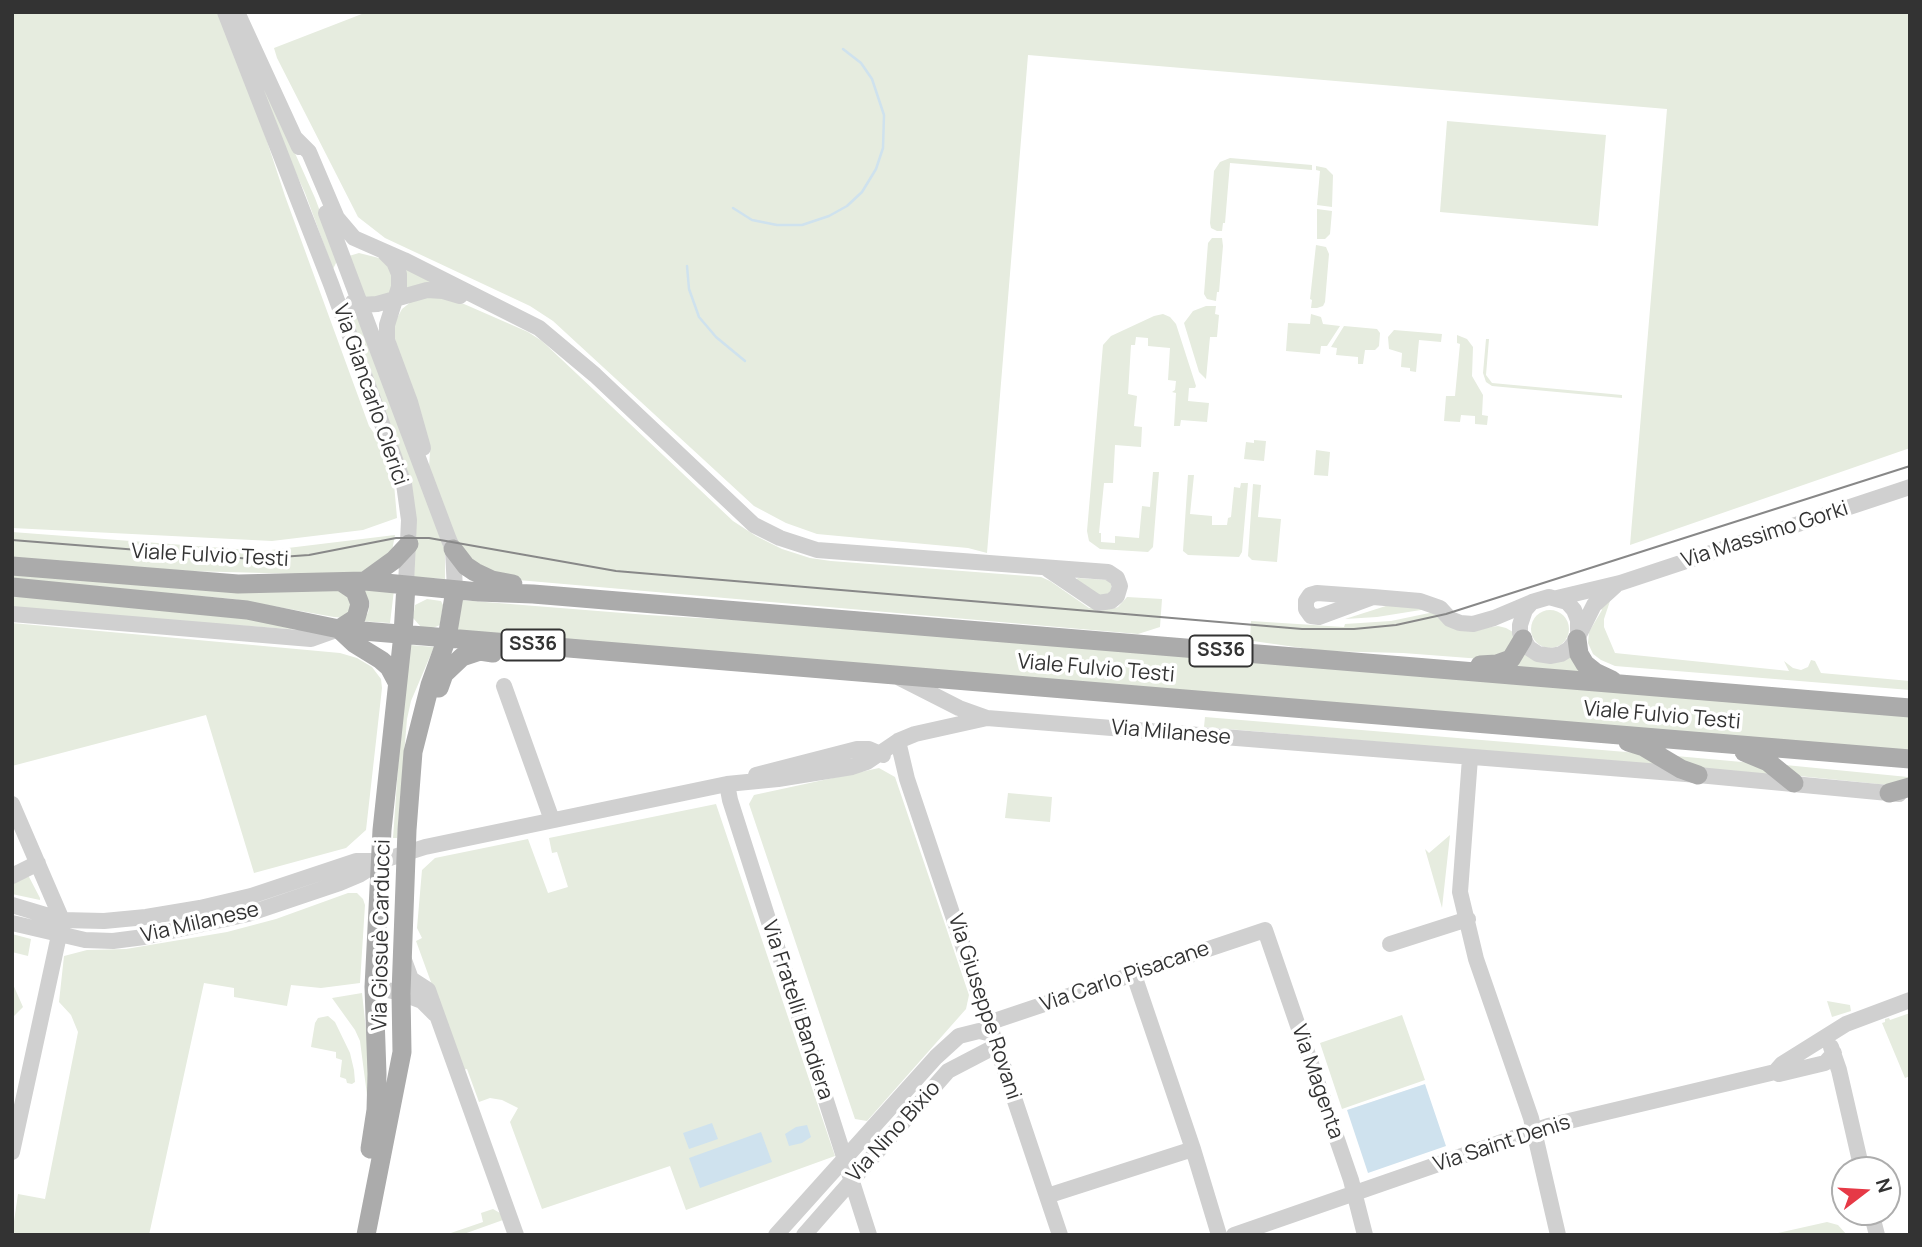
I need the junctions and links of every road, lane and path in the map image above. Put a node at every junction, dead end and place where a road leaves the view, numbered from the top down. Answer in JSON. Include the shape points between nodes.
{"nodes":[{"id":1,"x":225,"y":12,"type":"edge"},
{"id":2,"x":237,"y":12,"type":"edge"},
{"id":3,"x":295,"y":138,"type":"junction"},
{"id":4,"x":378,"y":250,"type":"junction"},
{"id":5,"x":343,"y":257,"type":"junction"},
{"id":6,"x":332,"y":289,"type":"junction"},
{"id":7,"x":396,"y":300,"type":"junction"},
{"id":8,"x":490,"y":304,"type":"junction"},
{"id":9,"x":360,"y":305,"type":"junction"},
{"id":10,"x":422,"y":472,"type":"junction"},
{"id":11,"x":1910,"y":487,"type":"edge"},
{"id":12,"x":409,"y":544,"type":"junction"},
{"id":13,"x":453,"y":550,"type":"junction"},
{"id":14,"x":12,"y":566,"type":"edge"},
{"id":15,"x":1046,"y":568,"type":"dead end"},
{"id":16,"x":365,"y":582,"type":"junction"},
{"id":17,"x":343,"y":583,"type":"junction"},
{"id":18,"x":1620,"y":583,"type":"junction"},
{"id":19,"x":406,"y":585,"type":"junction"},
{"id":20,"x":12,"y":587,"type":"edge"},
{"id":21,"x":455,"y":590,"type":"junction"},
{"id":22,"x":533,"y":594,"type":"junction"},
{"id":23,"x":1365,"y":597,"type":"dead end"},
{"id":24,"x":1557,"y":598,"type":"junction"},
{"id":25,"x":1532,"y":603,"type":"junction"},
{"id":26,"x":12,"y":614,"type":"edge"},
{"id":27,"x":1494,"y":618,"type":"junction"},
{"id":28,"x":339,"y":629,"type":"junction"},
{"id":29,"x":403,"y":634,"type":"junction"},
{"id":30,"x":1522,"y":636,"type":"junction"},
{"id":31,"x":1578,"y":636,"type":"junction"},
{"id":32,"x":447,"y":638,"type":"junction"},
{"id":33,"x":619,"y":653,"type":"junction"},
{"id":34,"x":1379,"y":663,"type":"junction"},
{"id":35,"x":894,"y":675,"type":"junction"},
{"id":36,"x":397,"y":682,"type":"junction"},
{"id":37,"x":1623,"y":684,"type":"junction"},
{"id":38,"x":504,"y":686,"type":"dead end"},
{"id":39,"x":1910,"y":708,"type":"edge"},
{"id":40,"x":423,"y":711,"type":"junction"},
{"id":41,"x":987,"y":718,"type":"junction"},
{"id":42,"x":1589,"y":733,"type":"junction"},
{"id":43,"x":898,"y":741,"type":"junction"},
{"id":44,"x":1709,"y":742,"type":"junction"},
{"id":45,"x":879,"y":752,"type":"junction"},
{"id":46,"x":1470,"y":758,"type":"junction"},
{"id":47,"x":1910,"y":759,"type":"edge"},
{"id":48,"x":1698,"y":775,"type":"junction"},
{"id":49,"x":907,"y":779,"type":"junction"},
{"id":50,"x":1794,"y":783,"type":"junction"},
{"id":51,"x":727,"y":784,"type":"junction"},
{"id":52,"x":1910,"y":786,"type":"edge"},
{"id":53,"x":1889,"y":793,"type":"junction"},
{"id":54,"x":1910,"y":795,"type":"edge"},
{"id":55,"x":12,"y":804,"type":"edge"},
{"id":56,"x":552,"y":820,"type":"junction"},
{"id":57,"x":406,"y":853,"type":"junction"},
{"id":58,"x":381,"y":861,"type":"junction"},
{"id":59,"x":38,"y":863,"type":"junction"},
{"id":60,"x":12,"y":876,"type":"edge"},
{"id":61,"x":12,"y":905,"type":"edge"},
{"id":62,"x":1467,"y":916,"type":"junction"},
{"id":63,"x":12,"y":923,"type":"edge"},
{"id":64,"x":60,"y":927,"type":"junction"},
{"id":65,"x":1265,"y":930,"type":"joint"},
{"id":66,"x":1390,"y":944,"type":"dead end"},
{"id":67,"x":402,"y":954,"type":"junction"},
{"id":68,"x":1133,"y":975,"type":"junction"},
{"id":69,"x":374,"y":988,"type":"junction"},
{"id":70,"x":401,"y":993,"type":"junction"},
{"id":71,"x":1910,"y":1000,"type":"edge"},
{"id":72,"x":986,"y":1016,"type":"junction"},
{"id":73,"x":438,"y":1018,"type":"junction"},
{"id":74,"x":959,"y":1036,"type":"junction"},
{"id":75,"x":994,"y":1040,"type":"junction"},
{"id":76,"x":1818,"y":1040,"type":"junction"},
{"id":77,"x":1835,"y":1053,"type":"junction"},
{"id":78,"x":936,"y":1057,"type":"junction"},
{"id":79,"x":948,"y":1071,"type":"junction"},
{"id":80,"x":1775,"y":1072,"type":"junction"},
{"id":81,"x":833,"y":1121,"type":"junction"},
{"id":82,"x":869,"y":1130,"type":"junction"},
{"id":83,"x":1534,"y":1131,"type":"junction"},
{"id":84,"x":1193,"y":1149,"type":"junction"},
{"id":85,"x":12,"y":1152,"type":"edge"},
{"id":86,"x":1859,"y":1156,"type":"edge"},
{"id":87,"x":844,"y":1158,"type":"junction"},
{"id":88,"x":851,"y":1180,"type":"junction"},
{"id":89,"x":1354,"y":1194,"type":"junction"},
{"id":90,"x":1047,"y":1196,"type":"junction"},
{"id":91,"x":352,"y":1235,"type":"edge"},
{"id":92,"x":366,"y":1235,"type":"edge"},
{"id":93,"x":516,"y":1235,"type":"edge"},
{"id":94,"x":776,"y":1235,"type":"edge"},
{"id":95,"x":804,"y":1235,"type":"edge"},
{"id":96,"x":869,"y":1235,"type":"edge"},
{"id":97,"x":1060,"y":1235,"type":"edge"},
{"id":98,"x":1219,"y":1235,"type":"edge"},
{"id":99,"x":1234,"y":1235,"type":"edge"},
{"id":100,"x":1365,"y":1235,"type":"edge"},
{"id":101,"x":1558,"y":1235,"type":"edge"}],
"edges":[{"from":1,"to":6,"type":"street","name":"Via Giancarlo Clerici"},
{"from":2,"to":3,"type":"street","name":"Via Giancarlo Clerici"},
{"from":3,"to":4,"type":"street","name":"Via Giancarlo Clerici","via":[[314,161],[344,228]]},
{"from":3,"to":5,"type":"street","name":"Via Giancarlo Clerici"},
{"from":4,"to":5,"type":"street","via":[[353,251]]},
{"from":4,"to":7,"type":"street","name":"Via Giancarlo Clerici","via":[[394,262],[399,274]]},
{"from":4,"to":8,"type":"street"},
{"from":5,"to":6,"type":"street","name":"Via Giancarlo Clerici"},
{"from":5,"to":9,"type":"street","name":"Via Giancarlo Clerici"},
{"from":6,"to":9,"type":"street","name":"Via Giancarlo Clerici"},
{"from":6,"to":12,"type":"street","name":"Via Giancarlo Clerici","via":[[404,484]]},
{"from":7,"to":8,"type":"street","via":[[443,290]]},
{"from":7,"to":9,"type":"street","name":"Via Giancarlo Clerici"},
{"from":7,"to":10,"type":"street","name":"Via Giancarlo Clerici","via":[[387,340],[423,447]]},
{"from":8,"to":15,"type":"street","via":[[539,328],[569,351],[737,510],[779,538],[817,550]]},
{"from":9,"to":10,"type":"street","name":"Via Giancarlo Clerici"},
{"from":10,"to":13,"type":"street","name":"Via Giancarlo Clerici"},
{"from":11,"to":18,"type":"street","name":"Via Massimo Gorki"},
{"from":12,"to":16,"type":"main road"},
{"from":12,"to":19,"type":"street","name":"Via Giancarlo Clerici"},
{"from":13,"to":21,"type":"street","name":"Via Giancarlo Clerici"},
{"from":13,"to":22,"type":"main road","via":[[475,572]]},
{"from":14,"to":17,"type":"main road","name":"Viale Fulvio Testi","via":[[238,584]]},
{"from":16,"to":17,"type":"main road","name":"Viale Fulvio Testi"},
{"from":16,"to":19,"type":"main road","name":"Viale Fulvio Testi"},
{"from":17,"to":28,"type":"main road","via":[[355,591],[360,604],[356,618]]},
{"from":18,"to":24,"type":"street","name":"Via Massimo Gorki"},
{"from":18,"to":31,"type":"street","name":"Via Massimo Gorki","via":[[1594,605]]},
{"from":19,"to":21,"type":"main road","name":"Viale Fulvio Testi"},
{"from":19,"to":29,"type":"main road"},
{"from":20,"to":28,"type":"main road","name":"Viale Fulvio Testi","via":[[247,610]]},
{"from":21,"to":22,"type":"main road","name":"Viale Fulvio Testi","number":"SS36"},
{"from":21,"to":32,"type":"main road"},
{"from":22,"to":34,"type":"main road","name":"Viale Fulvio Testi","number":"SS36"},
{"from":23,"to":27,"type":"street","via":[[1430,604],[1460,623]]},
{"from":24,"to":25,"type":"street"},
{"from":24,"to":31,"type":"street","via":[[1574,610]]},
{"from":25,"to":27,"type":"street"},
{"from":25,"to":30,"type":"street","via":[[1522,615]]},
{"from":26,"to":28,"type":"street","name":"Viale Fulvio Testi","via":[[311,639]]},
{"from":27,"to":30,"type":"street"},
{"from":28,"to":29,"type":"main road","name":"Viale Fulvio Testi"},
{"from":28,"to":36,"type":"main road","via":[[389,667]]},
{"from":29,"to":32,"type":"main road","name":"Viale Fulvio Testi"},
{"from":29,"to":36,"type":"main road","name":"Via Giosuè Carducci"},
{"from":30,"to":31,"type":"street","via":[[1529,648],[1551,656],[1569,649]]},
{"from":30,"to":34,"type":"main road","via":[[1511,659],[1497,664]]},
{"from":31,"to":37,"type":"main road","via":[[1585,664]]},
{"from":32,"to":33,"type":"main road","name":"Viale Fulvio Testi","number":"SS36"},
{"from":32,"to":40,"type":"main road","name":"Via Giosuè Carducci"},
{"from":33,"to":35,"type":"main road","name":"Viale Fulvio Testi","number":"SS36"},
{"from":33,"to":40,"type":"main road","via":[[594,662],[470,653],[444,674],[434,700]]},
{"from":34,"to":37,"type":"main road","name":"Viale Fulvio Testi","number":"SS36"},
{"from":35,"to":41,"type":"street"},
{"from":35,"to":42,"type":"main road","name":"Viale Fulvio Testi","number":"SS36"},
{"from":36,"to":58,"type":"main road","name":"Via Giosuè Carducci"},
{"from":37,"to":39,"type":"main road","name":"Viale Fulvio Testi","number":"SS36"},
{"from":38,"to":56,"type":"street"},
{"from":40,"to":57,"type":"main road","name":"Via Giosuè Carducci","via":[[413,751]]},
{"from":41,"to":43,"type":"street","name":"Via Milanese"},
{"from":41,"to":46,"type":"street","name":"Via Milanese"},
{"from":42,"to":44,"type":"main road","name":"Viale Fulvio Testi","number":"SS36"},
{"from":42,"to":48,"type":"main road","via":[[1644,747]]},
{"from":43,"to":45,"type":"street","name":"Via Milanese"},
{"from":43,"to":49,"type":"street","name":"Via Giuseppe Rovani"},
{"from":44,"to":47,"type":"main road","name":"Viale Fulvio Testi","number":"SS36"},
{"from":44,"to":50,"type":"main road","via":[[1759,757]]},
{"from":45,"to":49,"type":"street","name":"Via Giuseppe Rovani"},
{"from":45,"to":51,"type":"street","name":"Via Milanese","via":[[857,749]]},
{"from":46,"to":48,"type":"street"},
{"from":46,"to":62,"type":"street","via":[[1460,892]]},
{"from":48,"to":50,"type":"street"},
{"from":49,"to":72,"type":"street","name":"Via Giuseppe Rovani"},
{"from":50,"to":53,"type":"street"},
{"from":51,"to":56,"type":"street","name":"Via Milanese"},
{"from":51,"to":81,"type":"street","name":"Via Fratelli Bandiera"},
{"from":52,"to":53,"type":"main road"},
{"from":53,"to":54,"type":"street"},
{"from":55,"to":59,"type":"street"},
{"from":56,"to":57,"type":"street","name":"Via Milanese"},
{"from":57,"to":58,"type":"street","name":"Via Milanese"},
{"from":57,"to":67,"type":"main road","name":"Via Giosuè Carducci"},
{"from":58,"to":64,"type":"street","name":"Via Milanese","via":[[356,861],[200,908]]},
{"from":58,"to":69,"type":"main road","name":"Via Giosuè Carducci"},
{"from":59,"to":60,"type":"street"},
{"from":59,"to":64,"type":"street"},
{"from":61,"to":64,"type":"street","name":"Via Milanese"},
{"from":62,"to":66,"type":"street"},
{"from":62,"to":83,"type":"street","via":[[1476,959]]},
{"from":63,"to":64,"type":"street","name":"Via Milanese"},
{"from":64,"to":85,"type":"street"},
{"from":65,"to":68,"type":"street","name":"Via Carlo Pisacane"},
{"from":65,"to":89,"type":"street","name":"Via Magenta"},
{"from":67,"to":70,"type":"main road","name":"Via Giosuè Carducci"},
{"from":67,"to":73,"type":"street","via":[[411,979],[429,990]]},
{"from":68,"to":72,"type":"street","name":"Via Carlo Pisacane","via":[[995,1021]]},
{"from":68,"to":84,"type":"street"},
{"from":69,"to":70,"type":"street"},
{"from":69,"to":91,"type":"main road","name":"Via Giosuè Carducci","via":[[376,1110]]},
{"from":70,"to":73,"type":"street","via":[[422,1001]]},
{"from":70,"to":92,"type":"main road","name":"Via Giosuè Carducci","via":[[402,1052]]},
{"from":71,"to":76,"type":"street","via":[[1846,1024]]},
{"from":72,"to":74,"type":"street","name":"Via Nino Bixio","via":[[971,1021]]},
{"from":72,"to":75,"type":"street","name":"Via Giuseppe Rovani"},
{"from":73,"to":93,"type":"street"},
{"from":74,"to":75,"type":"street","via":[[979,1031]]},
{"from":74,"to":78,"type":"street","name":"Via Nino Bixio"},
{"from":75,"to":79,"type":"street","name":"Via Nino Bixio"},
{"from":75,"to":90,"type":"street","name":"Via Giuseppe Rovani"},
{"from":76,"to":77,"type":"street","via":[[1828,1042]]},
{"from":76,"to":80,"type":"street"},
{"from":77,"to":80,"type":"street","name":"Via Saint Denis","via":[[1825,1063]]},
{"from":77,"to":86,"type":"street"},
{"from":78,"to":79,"type":"street"},
{"from":78,"to":82,"type":"street","name":"Via Nino Bixio"},
{"from":79,"to":88,"type":"street","name":"Via Nino Bixio"},
{"from":80,"to":83,"type":"street","name":"Via Saint Denis"},
{"from":81,"to":82,"type":"street","name":"Via Nino Bixio","via":[[855,1133]]},
{"from":81,"to":87,"type":"street","name":"Via Fratelli Bandiera"},
{"from":82,"to":87,"type":"street","name":"Via Nino Bixio"},
{"from":83,"to":89,"type":"street","name":"Via Saint Denis"},
{"from":83,"to":101,"type":"street"},
{"from":84,"to":90,"type":"street"},
{"from":84,"to":98,"type":"street"},
{"from":87,"to":88,"type":"street","name":"Via Fratelli Bandiera"},
{"from":87,"to":94,"type":"street","name":"Via Nino Bixio"},
{"from":88,"to":95,"type":"street","name":"Via Nino Bixio"},
{"from":88,"to":96,"type":"street","name":"Via Fratelli Bandiera"},
{"from":89,"to":99,"type":"street","name":"Via Saint Denis"},
{"from":89,"to":100,"type":"street","name":"Via Magenta"},
{"from":90,"to":97,"type":"street","name":"Via Giuseppe Rovani"}]}
